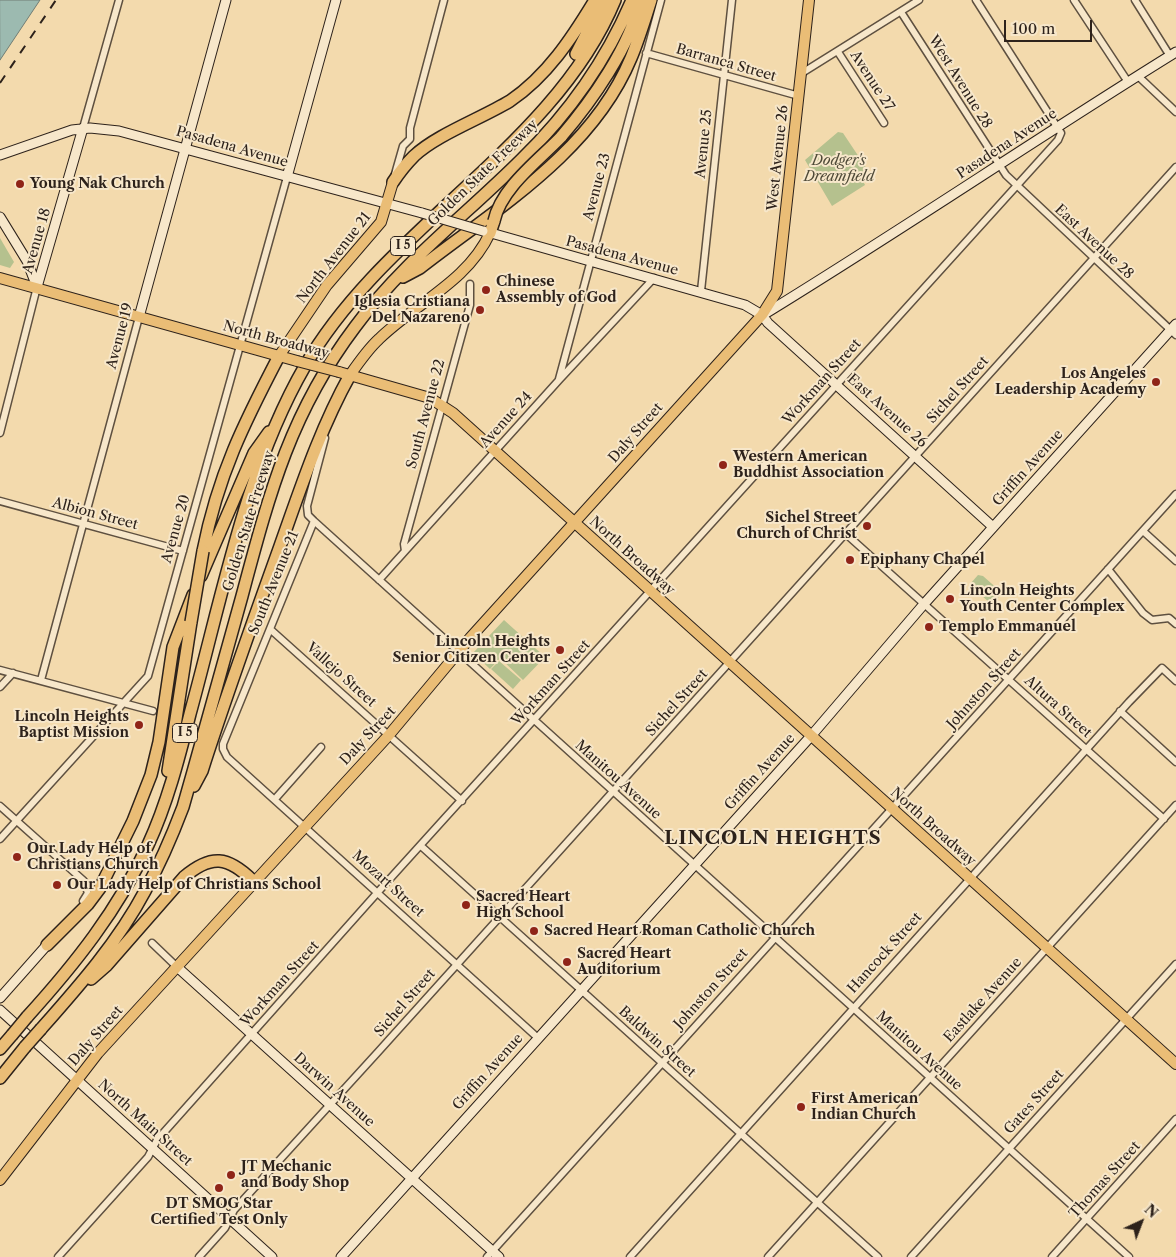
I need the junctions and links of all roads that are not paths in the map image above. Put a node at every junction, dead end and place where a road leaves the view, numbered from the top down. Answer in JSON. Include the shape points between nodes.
{"nodes":[{"id":1,"x":118,"y":0,"type":"edge"},
{"id":2,"x":226,"y":0,"type":"edge"},
{"id":3,"x":336,"y":0,"type":"edge"},
{"id":4,"x":444,"y":0,"type":"edge"},
{"id":5,"x":595,"y":0,"type":"edge"},
{"id":6,"x":604,"y":0,"type":"edge"},
{"id":7,"x":615,"y":0,"type":"edge"},
{"id":8,"x":632,"y":0,"type":"edge"},
{"id":9,"x":640,"y":0,"type":"edge"},
{"id":10,"x":651,"y":0,"type":"edge"},
{"id":11,"x":661,"y":0,"type":"edge"},
{"id":12,"x":732,"y":0,"type":"edge"},
{"id":13,"x":809,"y":0,"type":"edge"},
{"id":14,"x":919,"y":0,"type":"edge"},
{"id":15,"x":976,"y":0,"type":"edge"},
{"id":16,"x":1074,"y":0,"type":"edge"},
{"id":17,"x":1134,"y":0,"type":"edge"},
{"id":18,"x":901,"y":12,"type":"junction"},
{"id":19,"x":838,"y":52,"type":"junction"},
{"id":20,"x":646,"y":53,"type":"junction"},
{"id":21,"x":1173,"y":54,"type":"edge"},
{"id":22,"x":802,"y":73,"type":"junction"},
{"id":23,"x":724,"y":76,"type":"junction"},
{"id":24,"x":1138,"y":76,"type":"junction"},
{"id":25,"x":1128,"y":82,"type":"junction"},
{"id":26,"x":555,"y":96,"type":"junction"},
{"id":27,"x":799,"y":96,"type":"junction"},
{"id":28,"x":1176,"y":112,"type":"edge"},
{"id":29,"x":884,"y":124,"type":"dead end"},
{"id":30,"x":1058,"y":127,"type":"junction"},
{"id":31,"x":83,"y":128,"type":"junction"},
{"id":32,"x":185,"y":148,"type":"junction"},
{"id":33,"x":0,"y":155,"type":"edge"},
{"id":34,"x":998,"y":165,"type":"junction"},
{"id":35,"x":1176,"y":167,"type":"edge"},
{"id":36,"x":287,"y":177,"type":"junction"},
{"id":37,"x":393,"y":182,"type":"junction"},
{"id":38,"x":1017,"y":185,"type":"junction"},
{"id":39,"x":388,"y":204,"type":"junction"},
{"id":40,"x":0,"y":217,"type":"edge"},
{"id":41,"x":487,"y":232,"type":"junction"},
{"id":42,"x":1093,"y":259,"type":"junction"},
{"id":43,"x":590,"y":261,"type":"junction"},
{"id":44,"x":0,"y":278,"type":"edge"},
{"id":45,"x":654,"y":278,"type":"junction"},
{"id":46,"x":394,"y":281,"type":"junction"},
{"id":47,"x":470,"y":284,"type":"dead end"},
{"id":48,"x":37,"y":288,"type":"junction"},
{"id":49,"x":701,"y":292,"type":"junction"},
{"id":50,"x":762,"y":315,"type":"junction"},
{"id":51,"x":139,"y":317,"type":"junction"},
{"id":52,"x":1174,"y":329,"type":"edge"},
{"id":53,"x":240,"y":345,"type":"junction"},
{"id":54,"x":279,"y":356,"type":"junction"},
{"id":55,"x":344,"y":373,"type":"junction"},
{"id":56,"x":559,"y":380,"type":"junction"},
{"id":57,"x":837,"y":384,"type":"junction"},
{"id":58,"x":441,"y":404,"type":"junction"},
{"id":59,"x":279,"y":418,"type":"junction"},
{"id":60,"x":325,"y":425,"type":"junction"},
{"id":61,"x":0,"y":433,"type":"edge"},
{"id":62,"x":495,"y":451,"type":"junction"},
{"id":63,"x":915,"y":455,"type":"junction"},
{"id":64,"x":1176,"y":494,"type":"edge"},
{"id":65,"x":0,"y":501,"type":"edge"},
{"id":66,"x":314,"y":521,"type":"junction"},
{"id":67,"x":575,"y":523,"type":"junction"},
{"id":68,"x":83,"y":524,"type":"junction"},
{"id":69,"x":993,"y":526,"type":"junction"},
{"id":70,"x":1143,"y":531,"type":"junction"},
{"id":71,"x":846,"y":534,"type":"junction"},
{"id":72,"x":183,"y":551,"type":"junction"},
{"id":73,"x":405,"y":551,"type":"junction"},
{"id":74,"x":1176,"y":561,"type":"edge"},
{"id":75,"x":1108,"y":569,"type":"junction"},
{"id":76,"x":379,"y":580,"type":"junction"},
{"id":77,"x":650,"y":591,"type":"junction"},
{"id":78,"x":924,"y":604,"type":"junction"},
{"id":79,"x":1176,"y":624,"type":"edge"},
{"id":80,"x":270,"y":629,"type":"junction"},
{"id":81,"x":458,"y":652,"type":"junction"},
{"id":82,"x":730,"y":663,"type":"junction"},
{"id":83,"x":0,"y":670,"type":"edge"},
{"id":84,"x":13,"y":673,"type":"junction"},
{"id":85,"x":41,"y":680,"type":"junction"},
{"id":86,"x":1009,"y":680,"type":"junction"},
{"id":87,"x":1176,"y":681,"type":"edge"},
{"id":88,"x":0,"y":687,"type":"edge"},
{"id":89,"x":124,"y":702,"type":"junction"},
{"id":90,"x":153,"y":711,"type":"dead end"},
{"id":91,"x":1120,"y":711,"type":"junction"},
{"id":92,"x":534,"y":720,"type":"junction"},
{"id":93,"x":389,"y":735,"type":"junction"},
{"id":94,"x":811,"y":736,"type":"junction"},
{"id":95,"x":321,"y":747,"type":"dead end"},
{"id":96,"x":223,"y":749,"type":"joint"},
{"id":97,"x":1086,"y":749,"type":"junction"},
{"id":98,"x":1176,"y":762,"type":"edge"},
{"id":99,"x":613,"y":792,"type":"junction"},
{"id":100,"x":166,"y":799,"type":"junction"},
{"id":101,"x":275,"y":799,"type":"junction"},
{"id":102,"x":462,"y":800,"type":"junction"},
{"id":103,"x":1176,"y":805,"type":"edge"},
{"id":104,"x":0,"y":806,"type":"edge"},
{"id":105,"x":183,"y":807,"type":"junction"},
{"id":106,"x":892,"y":810,"type":"junction"},
{"id":107,"x":1164,"y":819,"type":"junction"},
{"id":108,"x":17,"y":821,"type":"junction"},
{"id":109,"x":304,"y":825,"type":"junction"},
{"id":110,"x":0,"y":839,"type":"edge"},
{"id":111,"x":421,"y":846,"type":"junction"},
{"id":112,"x":694,"y":865,"type":"junction"},
{"id":113,"x":969,"y":878,"type":"junction"},
{"id":114,"x":253,"y":881,"type":"junction"},
{"id":115,"x":378,"y":892,"type":"junction"},
{"id":116,"x":498,"y":916,"type":"junction"},
{"id":117,"x":775,"y":938,"type":"junction"},
{"id":118,"x":152,"y":943,"type":"dead end"},
{"id":119,"x":47,"y":945,"type":"junction"},
{"id":120,"x":1047,"y":948,"type":"junction"},
{"id":121,"x":457,"y":963,"type":"junction"},
{"id":122,"x":1176,"y":964,"type":"edge"},
{"id":123,"x":176,"y":966,"type":"junction"},
{"id":124,"x":581,"y":991,"type":"junction"},
{"id":125,"x":0,"y":998,"type":"edge"},
{"id":126,"x":68,"y":998,"type":"junction"},
{"id":127,"x":852,"y":1007,"type":"junction"},
{"id":128,"x":0,"y":1010,"type":"edge"},
{"id":129,"x":1126,"y":1019,"type":"junction"},
{"id":130,"x":252,"y":1034,"type":"junction"},
{"id":131,"x":538,"y":1038,"type":"junction"},
{"id":132,"x":0,"y":1049,"type":"edge"},
{"id":133,"x":662,"y":1063,"type":"junction"},
{"id":134,"x":1176,"y":1064,"type":"edge"},
{"id":135,"x":930,"y":1077,"type":"junction"},
{"id":136,"x":0,"y":1078,"type":"edge"},
{"id":137,"x":76,"y":1079,"type":"junction"},
{"id":138,"x":329,"y":1104,"type":"junction"},
{"id":139,"x":1176,"y":1119,"type":"edge"},
{"id":140,"x":740,"y":1132,"type":"junction"},
{"id":141,"x":153,"y":1149,"type":"junction"},
{"id":142,"x":1009,"y":1149,"type":"junction"},
{"id":143,"x":411,"y":1178,"type":"junction"},
{"id":144,"x":0,"y":1180,"type":"edge"},
{"id":145,"x":817,"y":1202,"type":"junction"},
{"id":146,"x":230,"y":1218,"type":"junction"},
{"id":147,"x":1086,"y":1218,"type":"junction"},
{"id":148,"x":493,"y":1255,"type":"edge"},
{"id":149,"x":58,"y":1257,"type":"edge"},
{"id":150,"x":199,"y":1257,"type":"edge"},
{"id":151,"x":272,"y":1257,"type":"edge"},
{"id":152,"x":341,"y":1257,"type":"edge"},
{"id":153,"x":630,"y":1257,"type":"edge"},
{"id":154,"x":768,"y":1257,"type":"edge"},
{"id":155,"x":878,"y":1257,"type":"edge"},
{"id":156,"x":911,"y":1257,"type":"edge"},
{"id":157,"x":1052,"y":1257,"type":"edge"},
{"id":158,"x":1129,"y":1257,"type":"edge"}],
"edges":[{"from":1,"to":31,"type":"street","name":"Avenue 18"},
{"from":2,"to":32,"type":"main road","name":"Avenue 19"},
{"from":3,"to":36,"type":"main road"},
{"from":4,"to":37,"type":"street","name":"North Avenue 21","via":[[410,128],[410,139],[403,146]]},
{"from":5,"to":37,"type":"highway","via":[[576,32],[531,84],[511,100],[416,154]]},
{"from":6,"to":26,"type":"highway"},
{"from":7,"to":26,"type":"highway","name":"Golden State Freeway","number":"I 5","via":[[597,35]]},
{"from":8,"to":46,"type":"highway","name":"Golden State Freeway","number":"I 5","via":[[596,70],[555,124]]},
{"from":9,"to":41,"type":"highway","bridge":true,"via":[[626,38],[608,72],[578,116],[512,187]]},
{"from":10,"to":46,"type":"highway","via":[[631,59],[600,112],[579,138],[547,170],[435,257]]},
{"from":11,"to":20,"type":"street","name":"Avenue 23"},
{"from":12,"to":23,"type":"street","name":"Avenue 25"},
{"from":13,"to":22,"type":"main road","name":"West Avenue 26"},
{"from":14,"to":18,"type":"street"},
{"from":15,"to":30,"type":"street"},
{"from":16,"to":25,"type":"street"},
{"from":17,"to":21,"type":"street"},
{"from":18,"to":19,"type":"street"},
{"from":18,"to":34,"type":"street","name":"West Avenue 28"},
{"from":19,"to":22,"type":"street"},
{"from":19,"to":29,"type":"street","name":"Avenue 27"},
{"from":20,"to":23,"type":"street","name":"Barranca Street"},
{"from":20,"to":43,"type":"street","name":"Avenue 23"},
{"from":21,"to":24,"type":"main road","name":"Pasadena Avenue"},
{"from":22,"to":27,"type":"main road","name":"West Avenue 26"},
{"from":23,"to":27,"type":"street","name":"Barranca Street"},
{"from":23,"to":49,"type":"street","name":"Avenue 25"},
{"from":24,"to":25,"type":"main road","name":"Pasadena Avenue"},
{"from":24,"to":28,"type":"street"},
{"from":25,"to":30,"type":"main road","name":"Pasadena Avenue"},
{"from":26,"to":59,"type":"highway","name":"Golden State Freeway","number":"I 5","via":[[514,140],[376,272],[305,365]]},
{"from":27,"to":50,"type":"main road","name":"West Avenue 26","via":[[777,291]]},
{"from":30,"to":34,"type":"main road","name":"Pasadena Avenue"},
{"from":30,"to":38,"type":"street","name":"Workman Street","via":[[1061,133],[1058,140]]},
{"from":31,"to":32,"type":"main road","name":"Pasadena Avenue","via":[[119,130]]},
{"from":31,"to":33,"type":"main road","name":"Pasadena Avenue"},
{"from":31,"to":48,"type":"main road","name":"Avenue 18"},
{"from":32,"to":36,"type":"main road","name":"Pasadena Avenue"},
{"from":32,"to":51,"type":"main road","name":"Avenue 19"},
{"from":34,"to":38,"type":"street","name":"East Avenue 28"},
{"from":34,"to":50,"type":"main road","name":"Pasadena Avenue","via":[[892,236]]},
{"from":35,"to":42,"type":"street","name":"Sichel Street"},
{"from":36,"to":39,"type":"main road","name":"Pasadena Avenue"},
{"from":36,"to":53,"type":"street","name":"Avenue 20"},
{"from":37,"to":39,"type":"main road","name":"North Avenue 21"},
{"from":38,"to":42,"type":"street","name":"East Avenue 28"},
{"from":38,"to":57,"type":"street","name":"Workman Street"},
{"from":39,"to":41,"type":"main road","name":"Pasadena Avenue","bridge":true},
{"from":39,"to":54,"type":"main road","name":"North Avenue 21","via":[[376,229],[328,285]]},
{"from":40,"to":48,"type":"main road","via":[[27,262]]},
{"from":41,"to":43,"type":"main road","name":"Pasadena Avenue"},
{"from":41,"to":55,"type":"main road","via":[[482,250],[465,270],[380,338]]},
{"from":42,"to":52,"type":"street","name":"East Avenue 28"},
{"from":42,"to":63,"type":"street","name":"Sichel Street"},
{"from":43,"to":45,"type":"main road","name":"Pasadena Avenue"},
{"from":43,"to":56,"type":"street","name":"Avenue 23"},
{"from":44,"to":48,"type":"main road","name":"North Broadway"},
{"from":45,"to":49,"type":"main road","name":"Pasadena Avenue"},
{"from":45,"to":56,"type":"street","name":"Avenue 24"},
{"from":46,"to":105,"type":"highway","name":"Golden State Freeway","number":"I 5","via":[[373,303],[336,353],[297,422],[280,464]]},
{"from":47,"to":58,"type":"street","name":"South Avenue 22","via":[[470,305]]},
{"from":48,"to":51,"type":"main road","name":"North Broadway"},
{"from":48,"to":61,"type":"street","name":"Avenue 18"},
{"from":49,"to":50,"type":"main road","name":"Pasadena Avenue","via":[[745,305]]},
{"from":50,"to":57,"type":"main road","name":"East Avenue 26"},
{"from":50,"to":67,"type":"main road","name":"Daly Street"},
{"from":51,"to":53,"type":"main road","name":"North Broadway"},
{"from":51,"to":68,"type":"street","name":"Avenue 19"},
{"from":52,"to":69,"type":"main road","name":"Griffin Avenue"},
{"from":53,"to":54,"type":"main road","name":"North Broadway"},
{"from":53,"to":72,"type":"street","name":"Avenue 20"},
{"from":54,"to":55,"type":"main road","name":"North Broadway","bridge":true},
{"from":54,"to":100,"type":"highway","bridge":true,"via":[[227,462],[209,518]]},
{"from":55,"to":58,"type":"main road","name":"North Broadway"},
{"from":55,"to":60,"type":"highway"},
{"from":56,"to":62,"type":"street","name":"Avenue 24"},
{"from":57,"to":63,"type":"main road","name":"East Avenue 26"},
{"from":57,"to":77,"type":"street","name":"Workman Street"},
{"from":58,"to":62,"type":"main road","name":"North Broadway"},
{"from":58,"to":73,"type":"street","name":"South Avenue 22","via":[[404,544]]},
{"from":59,"to":100,"type":"highway","name":"Golden State Freeway","number":"I 5","via":[[246,508]]},
{"from":59,"to":119,"type":"highway","via":[[254,454],[173,647],[159,742],[133,821],[100,888]]},
{"from":60,"to":66,"type":"street","name":"South Avenue 21","via":[[326,434],[307,506],[308,515]]},
{"from":60,"to":105,"type":"highway","via":[[246,638],[202,771]]},
{"from":62,"to":67,"type":"main road","name":"North Broadway"},
{"from":62,"to":73,"type":"street","name":"Avenue 24"},
{"from":63,"to":69,"type":"main road","name":"East Avenue 26"},
{"from":63,"to":71,"type":"street","name":"Sichel Street"},
{"from":64,"to":70,"type":"street","name":"Johnston Street"},
{"from":65,"to":68,"type":"street","name":"Albion Street"},
{"from":66,"to":76,"type":"street","name":"Manitou Avenue"},
{"from":66,"to":80,"type":"street","name":"South Avenue 21"},
{"from":67,"to":77,"type":"main road","name":"North Broadway"},
{"from":67,"to":81,"type":"main road","name":"Daly Street"},
{"from":68,"to":72,"type":"street","name":"Albion Street"},
{"from":68,"to":85,"type":"street","name":"Avenue 19"},
{"from":69,"to":78,"type":"main road","name":"Griffin Avenue"},
{"from":70,"to":74,"type":"street"},
{"from":70,"to":75,"type":"street","name":"Johnston Street"},
{"from":71,"to":78,"type":"street","name":"Altura Street"},
{"from":71,"to":82,"type":"street","name":"Sichel Street"},
{"from":72,"to":89,"type":"street","name":"Avenue 20","via":[[148,676]]},
{"from":73,"to":76,"type":"street","name":"Avenue 24"},
{"from":75,"to":79,"type":"street","via":[[1143,613],[1152,620],[1169,618]]},
{"from":75,"to":86,"type":"street","name":"Johnston Street"},
{"from":76,"to":81,"type":"street","name":"Manitou Avenue"},
{"from":77,"to":82,"type":"main road","name":"North Broadway"},
{"from":77,"to":92,"type":"street","name":"Workman Street"},
{"from":78,"to":86,"type":"street","name":"Altura Street"},
{"from":78,"to":94,"type":"main road","name":"Griffin Avenue"},
{"from":80,"to":93,"type":"street","name":"Vallejo Street"},
{"from":80,"to":96,"type":"street","name":"South Avenue 21"},
{"from":81,"to":92,"type":"street","name":"Manitou Avenue"},
{"from":81,"to":93,"type":"main road","name":"Daly Street"},
{"from":82,"to":94,"type":"main road","name":"North Broadway"},
{"from":82,"to":99,"type":"street","name":"Sichel Street"},
{"from":83,"to":84,"type":"street"},
{"from":84,"to":85,"type":"street"},
{"from":84,"to":88,"type":"street"},
{"from":85,"to":89,"type":"street"},
{"from":86,"to":97,"type":"street","name":"Altura Street"},
{"from":86,"to":106,"type":"street","name":"Johnston Street"},
{"from":87,"to":91,"type":"street","name":"Hancock Street","via":[[1162,668]]},
{"from":89,"to":90,"type":"street"},
{"from":89,"to":108,"type":"street","name":"Avenue 20"},
{"from":91,"to":97,"type":"street","name":"Hancock Street"},
{"from":91,"to":98,"type":"street"},
{"from":92,"to":99,"type":"street","name":"Manitou Avenue"},
{"from":92,"to":102,"type":"street","name":"Workman Street"},
{"from":93,"to":102,"type":"street","name":"Vallejo Street"},
{"from":93,"to":109,"type":"main road","name":"Daly Street"},
{"from":94,"to":106,"type":"main road","name":"North Broadway"},
{"from":94,"to":112,"type":"main road","name":"Griffin Avenue"},
{"from":95,"to":101,"type":"street"},
{"from":96,"to":101,"type":"street","name":"Mozart Street","via":[[226,756]]},
{"from":97,"to":107,"type":"street","name":"Altura Street"},
{"from":97,"to":113,"type":"street","name":"Hancock Street"},
{"from":99,"to":112,"type":"street","name":"Manitou Avenue"},
{"from":99,"to":116,"type":"street","name":"Sichel Street"},
{"from":100,"to":132,"type":"highway","name":"Golden State Freeway","number":"I 5","bridge":true,"via":[[149,843],[112,912],[93,940]]},
{"from":101,"to":109,"type":"street","name":"Mozart Street"},
{"from":102,"to":111,"type":"street","name":"Workman Street"},
{"from":103,"to":107,"type":"street","name":"Eastlake Avenue"},
{"from":104,"to":108,"type":"street"},
{"from":105,"to":126,"type":"highway","name":"Golden State Freeway","number":"I 5","via":[[166,851],[141,899],[106,952]]},
{"from":106,"to":113,"type":"main road","name":"North Broadway"},
{"from":106,"to":117,"type":"street","name":"Johnston Street"},
{"from":107,"to":120,"type":"street","name":"Eastlake Avenue"},
{"from":108,"to":110,"type":"street","name":"Avenue 20"},
{"from":108,"to":119,"type":"street","via":[[88,888],[84,900]]},
{"from":109,"to":114,"type":"main road","name":"Daly Street"},
{"from":109,"to":115,"type":"street","name":"Mozart Street"},
{"from":111,"to":115,"type":"street","name":"Workman Street"},
{"from":111,"to":116,"type":"street","name":"Baldwin Street"},
{"from":112,"to":117,"type":"street","name":"Manitou Avenue"},
{"from":112,"to":124,"type":"main road","name":"Griffin Avenue"},
{"from":113,"to":120,"type":"main road","name":"North Broadway"},
{"from":113,"to":127,"type":"street","name":"Hancock Street"},
{"from":114,"to":123,"type":"main road","name":"Daly Street"},
{"from":114,"to":126,"type":"highway","via":[[233,864],[220,860],[197,866],[107,965]]},
{"from":115,"to":121,"type":"street","name":"Mozart Street"},
{"from":115,"to":130,"type":"street","name":"Workman Street"},
{"from":116,"to":121,"type":"street","name":"Sichel Street"},
{"from":116,"to":124,"type":"street","name":"Baldwin Street"},
{"from":117,"to":127,"type":"street","name":"Manitou Avenue"},
{"from":117,"to":133,"type":"street","name":"Johnston Street"},
{"from":118,"to":123,"type":"street","name":"Darwin Avenue"},
{"from":119,"to":125,"type":"main road"},
{"from":120,"to":129,"type":"main road","name":"North Broadway"},
{"from":120,"to":135,"type":"street","name":"Eastlake Avenue"},
{"from":121,"to":131,"type":"street","name":"Mozart Street"},
{"from":121,"to":138,"type":"street","name":"Sichel Street"},
{"from":122,"to":129,"type":"street","name":"Gates Street"},
{"from":123,"to":130,"type":"main road","name":"Darwin Avenue"},
{"from":123,"to":137,"type":"main road","name":"Daly Street"},
{"from":124,"to":131,"type":"main road","name":"Griffin Avenue"},
{"from":124,"to":133,"type":"street","name":"Baldwin Street"},
{"from":126,"to":136,"type":"highway","name":"Golden State Freeway","number":"I 5","bridge":true},
{"from":127,"to":135,"type":"street","name":"Manitou Avenue"},
{"from":127,"to":140,"type":"street","name":"Hancock Street"},
{"from":128,"to":137,"type":"main road","name":"North Main Street"},
{"from":129,"to":134,"type":"main road","name":"North Broadway"},
{"from":129,"to":142,"type":"street","name":"Gates Street"},
{"from":130,"to":138,"type":"main road","name":"Darwin Avenue"},
{"from":130,"to":141,"type":"street","name":"Workman Street"},
{"from":131,"to":143,"type":"main road","name":"Griffin Avenue"},
{"from":133,"to":140,"type":"street","name":"Baldwin Street"},
{"from":133,"to":148,"type":"street","name":"Johnston Street"},
{"from":135,"to":142,"type":"street","name":"Manitou Avenue"},
{"from":135,"to":145,"type":"street","name":"Eastlake Avenue"},
{"from":137,"to":141,"type":"main road","name":"North Main Street"},
{"from":137,"to":144,"type":"main road","name":"Daly Street"},
{"from":138,"to":143,"type":"main road","name":"Darwin Avenue"},
{"from":138,"to":146,"type":"street","name":"Sichel Street"},
{"from":139,"to":147,"type":"street","name":"Thomas Street"},
{"from":140,"to":145,"type":"street","name":"Baldwin Street"},
{"from":140,"to":153,"type":"street","name":"Hancock Street"},
{"from":141,"to":146,"type":"main road","name":"North Main Street"},
{"from":141,"to":149,"type":"street","name":"Workman Street"},
{"from":142,"to":147,"type":"street","name":"Manitou Avenue"},
{"from":142,"to":156,"type":"street","name":"Gates Street"},
{"from":143,"to":148,"type":"main road","name":"Darwin Avenue"},
{"from":143,"to":152,"type":"main road","name":"Griffin Avenue"},
{"from":145,"to":154,"type":"street","name":"Eastlake Avenue"},
{"from":145,"to":155,"type":"street","name":"Baldwin Street"},
{"from":146,"to":150,"type":"street","name":"Sichel Street"},
{"from":146,"to":151,"type":"main road","name":"North Main Street"},
{"from":147,"to":157,"type":"street","name":"Thomas Street"},
{"from":147,"to":158,"type":"street","name":"Manitou Avenue"}]}
